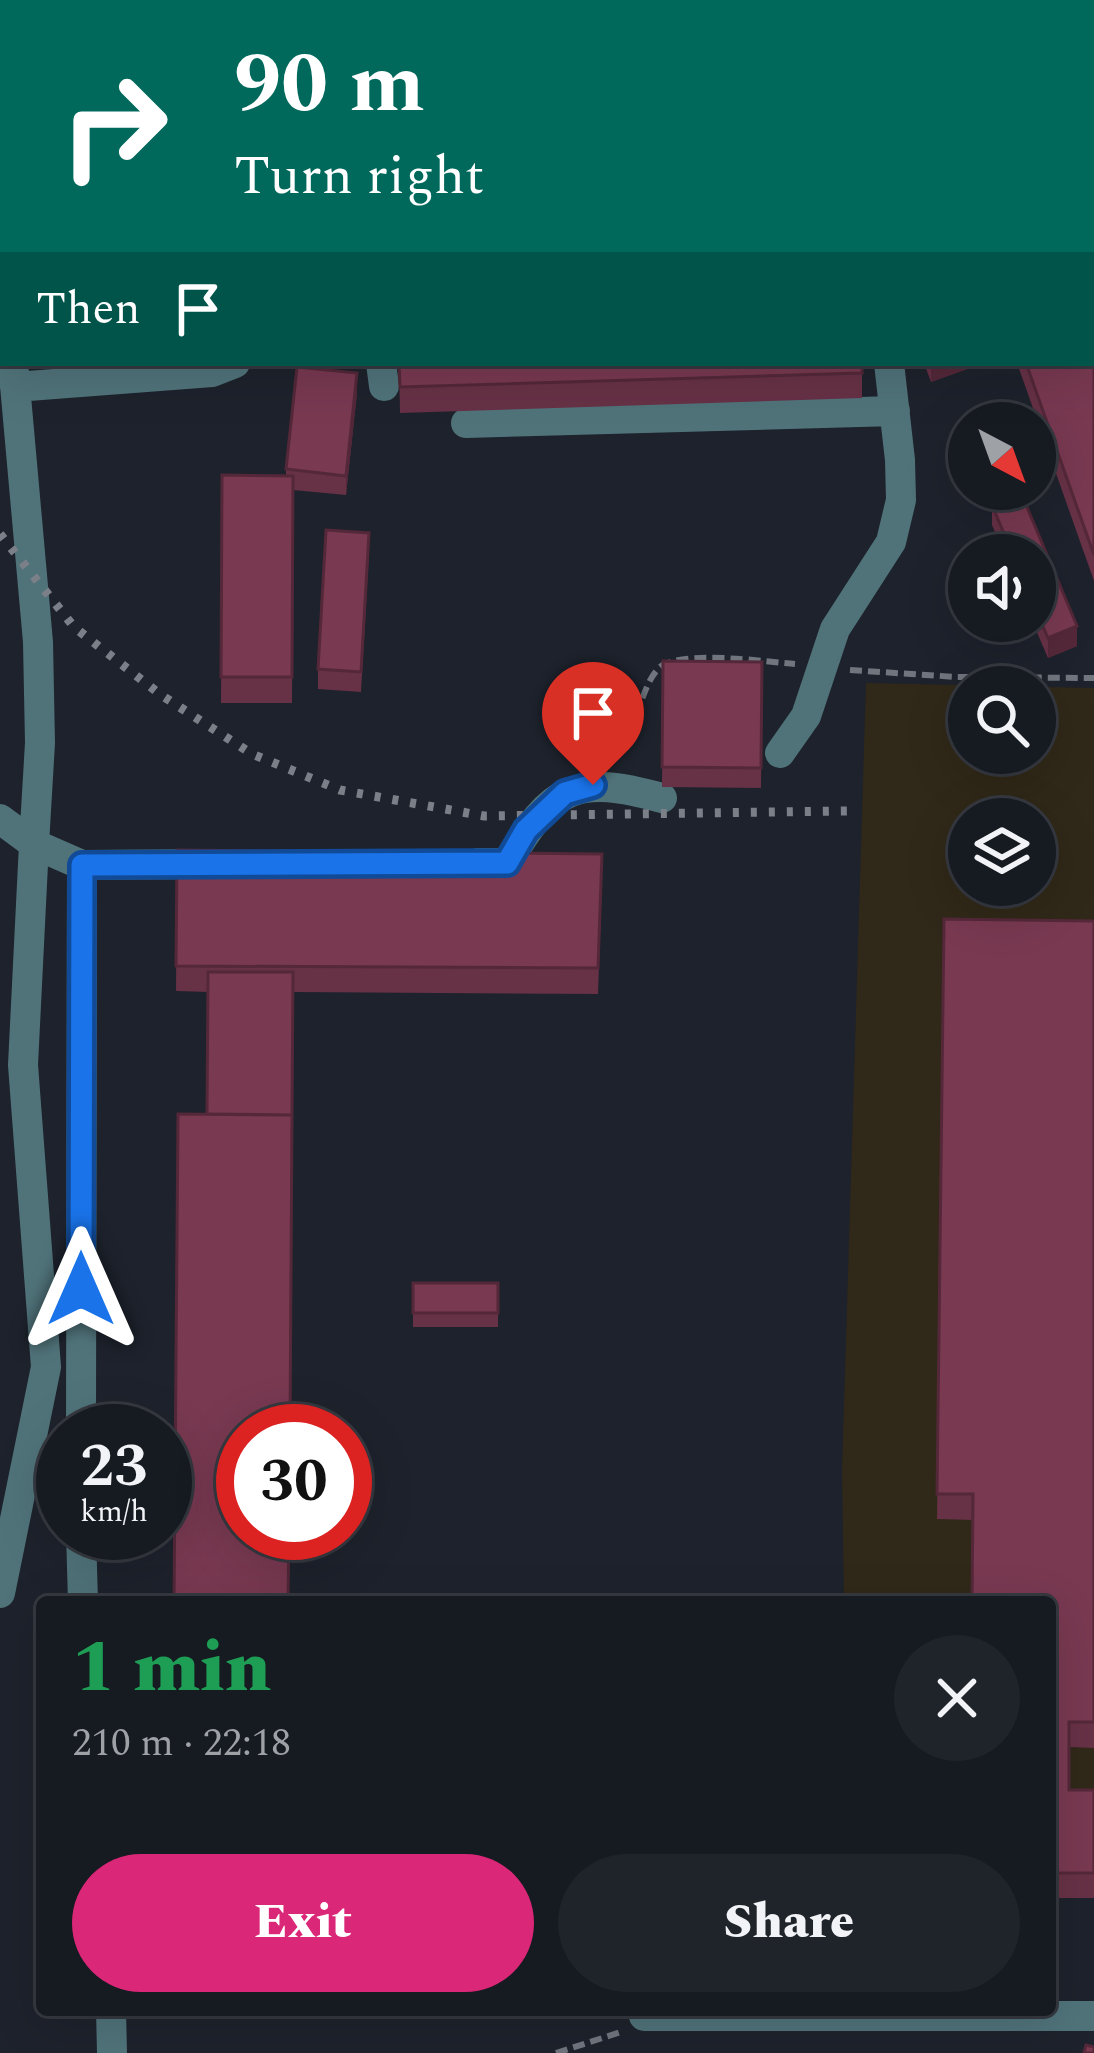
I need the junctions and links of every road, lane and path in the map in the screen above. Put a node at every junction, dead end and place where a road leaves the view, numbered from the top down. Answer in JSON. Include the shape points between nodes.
{"nodes":[{"id":1,"x":227,"y":366,"type":"edge"},
{"id":2,"x":889,"y":366,"type":"edge"},
{"id":3,"x":14,"y":375,"type":"edge"},
{"id":4,"x":895,"y":411,"type":"junction"},
{"id":5,"x":466,"y":423,"type":"dead end"},
{"id":6,"x":780,"y":753,"type":"dead end"},
{"id":7,"x":662,"y":798,"type":"dead end"},
{"id":8,"x":0,"y":819,"type":"edge"},
{"id":9,"x":34,"y":844,"type":"junction"},
{"id":10,"x":460,"y":863,"type":"edge"},
{"id":11,"x":247,"y":864,"type":"edge"},
{"id":12,"x":82,"y":865,"type":"junction"},
{"id":13,"x":81,"y":1404,"type":"edge"},
{"id":14,"x":81,"y":1560,"type":"edge"},
{"id":15,"x":0,"y":1593,"type":"edge"},
{"id":16,"x":83,"y":1596,"type":"edge"},
{"id":17,"x":1056,"y":2015,"type":"edge"},
{"id":18,"x":1094,"y":2015,"type":"edge"},
{"id":19,"x":111,"y":2016,"type":"edge"},
{"id":20,"x":643,"y":2016,"type":"edge"},
{"id":21,"x":112,"y":2053,"type":"edge"},
{"id":22,"x":556,"y":2053,"type":"edge"}],
"edges":[{"from":1,"to":3,"type":"street"},
{"from":2,"to":4,"type":"street"},
{"from":3,"to":9,"type":"street","via":[[38,642]]},
{"from":4,"to":5,"type":"street"},
{"from":4,"to":6,"type":"street","via":[[901,500],[891,542],[835,629],[806,716]]},
{"from":7,"to":10,"type":"street","via":[[593,785],[565,793],[526,830],[507,863]]},
{"from":8,"to":9,"type":"street"},
{"from":9,"to":12,"type":"street"},
{"from":9,"to":15,"type":"street","via":[[23,1065],[46,1367]]},
{"from":11,"to":12,"type":"street"},
{"from":12,"to":13,"type":"street"},
{"from":14,"to":16,"type":"street"},
{"from":17,"to":18,"type":"street"},
{"from":19,"to":21,"type":"street"},
{"from":20,"to":22,"type":"path","via":[[616,2035]]}]}
